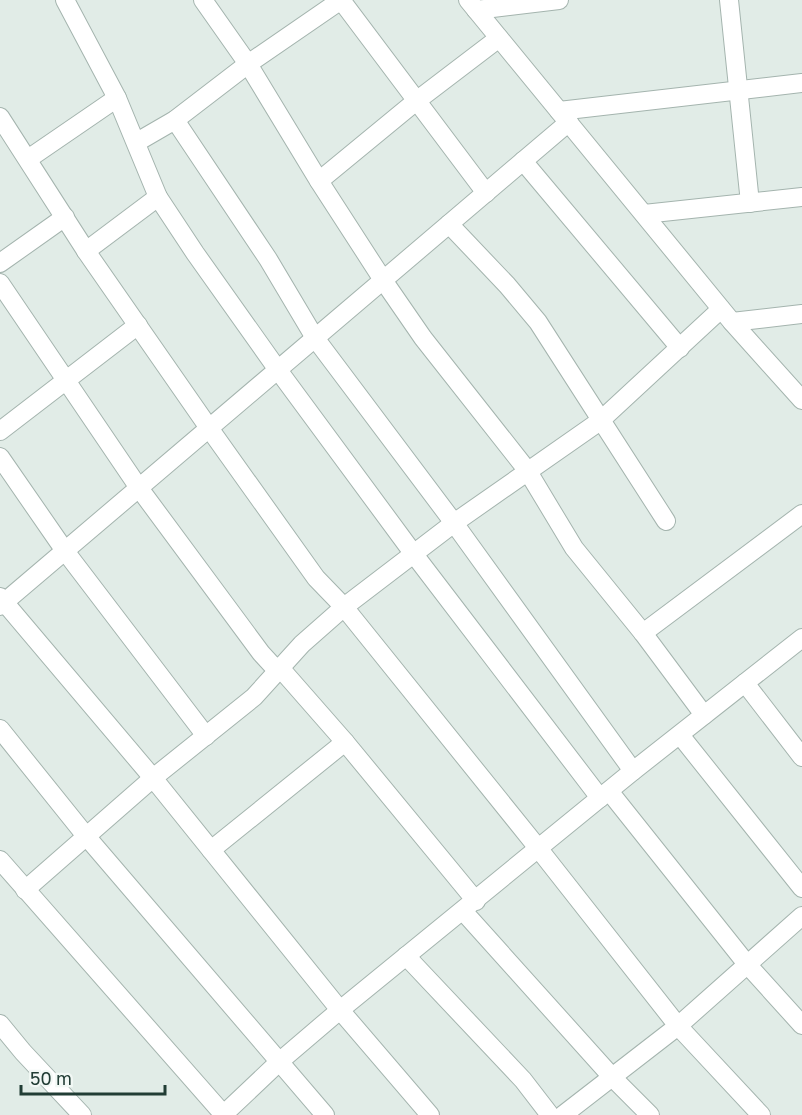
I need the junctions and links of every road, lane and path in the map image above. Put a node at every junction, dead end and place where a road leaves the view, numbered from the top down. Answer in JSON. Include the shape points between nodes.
{"nodes":[{"id":1,"x":65,"y":0,"type":"edge"},
{"id":2,"x":203,"y":0,"type":"edge"},
{"id":3,"x":341,"y":0,"type":"edge"},
{"id":4,"x":559,"y":0,"type":"edge"},
{"id":5,"x":729,"y":0,"type":"edge"},
{"id":6,"x":472,"y":5,"type":"edge"},
{"id":7,"x":500,"y":38,"type":"junction"},
{"id":8,"x":248,"y":64,"type":"junction"},
{"id":9,"x":802,"y":83,"type":"edge"},
{"id":10,"x":738,"y":90,"type":"junction"},
{"id":11,"x":117,"y":98,"type":"junction"},
{"id":12,"x":416,"y":102,"type":"junction"},
{"id":13,"x":0,"y":117,"type":"edge"},
{"id":14,"x":564,"y":117,"type":"junction"},
{"id":15,"x":175,"y":120,"type":"junction"},
{"id":16,"x":137,"y":142,"type":"junction"},
{"id":17,"x":28,"y":159,"type":"junction"},
{"id":18,"x":523,"y":161,"type":"junction"},
{"id":19,"x":319,"y":181,"type":"junction"},
{"id":20,"x":486,"y":193,"type":"junction"},
{"id":21,"x":158,"y":197,"type":"junction"},
{"id":22,"x":802,"y":197,"type":"edge"},
{"id":23,"x":750,"y":203,"type":"junction"},
{"id":24,"x":644,"y":214,"type":"junction"},
{"id":25,"x":65,"y":218,"type":"junction"},
{"id":26,"x":449,"y":224,"type":"junction"},
{"id":27,"x":86,"y":251,"type":"junction"},
{"id":28,"x":0,"y":263,"type":"edge"},
{"id":29,"x":383,"y":280,"type":"junction"},
{"id":30,"x":0,"y":283,"type":"edge"},
{"id":31,"x":802,"y":314,"type":"edge"},
{"id":32,"x":727,"y":315,"type":"junction"},
{"id":33,"x":138,"y":325,"type":"junction"},
{"id":34,"x":315,"y":338,"type":"junction"},
{"id":35,"x":680,"y":348,"type":"junction"},
{"id":36,"x":278,"y":370,"type":"junction"},
{"id":37,"x":66,"y":381,"type":"junction"},
{"id":38,"x":802,"y":400,"type":"edge"},
{"id":39,"x":600,"y":421,"type":"junction"},
{"id":40,"x":209,"y":428,"type":"junction"},
{"id":41,"x":0,"y":431,"type":"edge"},
{"id":42,"x":0,"y":457,"type":"edge"},
{"id":43,"x":526,"y":470,"type":"junction"},
{"id":44,"x":139,"y":488,"type":"junction"},
{"id":45,"x":802,"y":514,"type":"edge"},
{"id":46,"x":666,"y":521,"type":"dead end"},
{"id":47,"x":454,"y":523,"type":"junction"},
{"id":48,"x":64,"y":551,"type":"junction"},
{"id":49,"x":413,"y":553,"type":"junction"},
{"id":50,"x":1,"y":602,"type":"edge"},
{"id":51,"x":344,"y":607,"type":"junction"},
{"id":52,"x":643,"y":633,"type":"junction"},
{"id":53,"x":802,"y":638,"type":"edge"},
{"id":54,"x":281,"y":669,"type":"junction"},
{"id":55,"x":745,"y":683,"type":"junction"},
{"id":56,"x":704,"y":715,"type":"junction"},
{"id":57,"x":0,"y":729,"type":"edge"},
{"id":58,"x":680,"y":735,"type":"junction"},
{"id":59,"x":206,"y":736,"type":"junction"},
{"id":60,"x":345,"y":742,"type":"junction"},
{"id":61,"x":802,"y":757,"type":"edge"},
{"id":62,"x":633,"y":771,"type":"junction"},
{"id":63,"x":153,"y":778,"type":"junction"},
{"id":64,"x":605,"y":794,"type":"junction"},
{"id":65,"x":86,"y":836,"type":"junction"},
{"id":66,"x":538,"y":848,"type":"junction"},
{"id":67,"x":211,"y":850,"type":"junction"},
{"id":68,"x":0,"y":860,"type":"edge"},
{"id":69,"x":802,"y":888,"type":"edge"},
{"id":70,"x":25,"y":890,"type":"junction"},
{"id":71,"x":469,"y":906,"type":"junction"},
{"id":72,"x":802,"y":916,"type":"edge"},
{"id":73,"x":406,"y":956,"type":"junction"},
{"id":74,"x":747,"y":963,"type":"junction"},
{"id":75,"x":340,"y":1010,"type":"junction"},
{"id":76,"x":0,"y":1024,"type":"edge"},
{"id":77,"x":802,"y":1025,"type":"edge"},
{"id":78,"x":678,"y":1026,"type":"junction"},
{"id":79,"x":279,"y":1062,"type":"junction"},
{"id":80,"x":613,"y":1078,"type":"junction"},
{"id":81,"x":82,"y":1115,"type":"edge"},
{"id":82,"x":223,"y":1115,"type":"edge"},
{"id":83,"x":325,"y":1115,"type":"edge"},
{"id":84,"x":430,"y":1115,"type":"edge"},
{"id":85,"x":550,"y":1115,"type":"edge"},
{"id":86,"x":563,"y":1115,"type":"edge"},
{"id":87,"x":650,"y":1115,"type":"edge"},
{"id":88,"x":761,"y":1115,"type":"edge"}],
"edges":[{"from":1,"to":11,"type":"street"},
{"from":2,"to":8,"type":"street"},
{"from":3,"to":8,"type":"street"},
{"from":3,"to":12,"type":"street"},
{"from":4,"to":6,"type":"street"},
{"from":5,"to":10,"type":"street"},
{"from":6,"to":7,"type":"street"},
{"from":7,"to":12,"type":"street"},
{"from":7,"to":14,"type":"street"},
{"from":8,"to":15,"type":"street"},
{"from":8,"to":19,"type":"street"},
{"from":9,"to":10,"type":"street"},
{"from":10,"to":14,"type":"street"},
{"from":10,"to":23,"type":"street"},
{"from":11,"to":16,"type":"street"},
{"from":11,"to":17,"type":"street"},
{"from":12,"to":19,"type":"street"},
{"from":12,"to":20,"type":"street"},
{"from":13,"to":17,"type":"street"},
{"from":14,"to":18,"type":"street"},
{"from":14,"to":24,"type":"street"},
{"from":15,"to":16,"type":"street"},
{"from":15,"to":34,"type":"street","via":[[268,259]]},
{"from":16,"to":21,"type":"street"},
{"from":17,"to":25,"type":"street"},
{"from":18,"to":20,"type":"street"},
{"from":18,"to":35,"type":"street"},
{"from":19,"to":29,"type":"street"},
{"from":20,"to":26,"type":"street"},
{"from":21,"to":27,"type":"street"},
{"from":21,"to":36,"type":"street"},
{"from":22,"to":23,"type":"street"},
{"from":23,"to":24,"type":"street"},
{"from":24,"to":32,"type":"street"},
{"from":25,"to":27,"type":"street"},
{"from":25,"to":28,"type":"street"},
{"from":26,"to":29,"type":"street"},
{"from":26,"to":39,"type":"street","via":[[538,322]]},
{"from":27,"to":33,"type":"street"},
{"from":29,"to":34,"type":"street"},
{"from":29,"to":43,"type":"street"},
{"from":30,"to":37,"type":"street"},
{"from":31,"to":32,"type":"street"},
{"from":32,"to":35,"type":"street"},
{"from":32,"to":38,"type":"street"},
{"from":33,"to":37,"type":"street"},
{"from":33,"to":40,"type":"street"},
{"from":34,"to":36,"type":"street"},
{"from":34,"to":47,"type":"street"},
{"from":35,"to":39,"type":"street"},
{"from":36,"to":40,"type":"street"},
{"from":36,"to":49,"type":"street"},
{"from":37,"to":41,"type":"street"},
{"from":37,"to":44,"type":"street"},
{"from":39,"to":43,"type":"street"},
{"from":39,"to":46,"type":"street"},
{"from":40,"to":44,"type":"street"},
{"from":40,"to":51,"type":"street","via":[[316,578]]},
{"from":42,"to":48,"type":"street"},
{"from":43,"to":47,"type":"street"},
{"from":43,"to":52,"type":"street","via":[[574,548]]},
{"from":44,"to":48,"type":"street"},
{"from":44,"to":54,"type":"street","via":[[261,653]]},
{"from":45,"to":52,"type":"street"},
{"from":47,"to":49,"type":"street"},
{"from":47,"to":62,"type":"street"},
{"from":48,"to":50,"type":"street"},
{"from":48,"to":59,"type":"street"},
{"from":49,"to":51,"type":"street"},
{"from":49,"to":64,"type":"street"},
{"from":50,"to":63,"type":"street"},
{"from":51,"to":54,"type":"street","via":[[302,644]]},
{"from":51,"to":66,"type":"street"},
{"from":52,"to":56,"type":"street"},
{"from":53,"to":55,"type":"street"},
{"from":54,"to":59,"type":"street"},
{"from":54,"to":60,"type":"street"},
{"from":55,"to":56,"type":"street"},
{"from":55,"to":61,"type":"street"},
{"from":56,"to":58,"type":"street"},
{"from":57,"to":65,"type":"street"},
{"from":58,"to":62,"type":"street"},
{"from":58,"to":69,"type":"street"},
{"from":59,"to":63,"type":"street"},
{"from":60,"to":67,"type":"street"},
{"from":60,"to":71,"type":"street"},
{"from":62,"to":64,"type":"street"},
{"from":63,"to":65,"type":"street"},
{"from":63,"to":67,"type":"street"},
{"from":64,"to":66,"type":"street"},
{"from":64,"to":74,"type":"street"},
{"from":65,"to":70,"type":"street"},
{"from":65,"to":79,"type":"street"},
{"from":66,"to":71,"type":"street"},
{"from":66,"to":78,"type":"street"},
{"from":67,"to":75,"type":"street"},
{"from":68,"to":70,"type":"street"},
{"from":70,"to":82,"type":"street"},
{"from":71,"to":73,"type":"street"},
{"from":71,"to":80,"type":"street"},
{"from":72,"to":74,"type":"street"},
{"from":73,"to":75,"type":"street"},
{"from":73,"to":85,"type":"street","via":[[523,1080]]},
{"from":74,"to":77,"type":"street"},
{"from":74,"to":78,"type":"street"},
{"from":75,"to":79,"type":"street"},
{"from":75,"to":84,"type":"street"},
{"from":76,"to":81,"type":"street"},
{"from":78,"to":80,"type":"street"},
{"from":78,"to":88,"type":"street"},
{"from":79,"to":82,"type":"street"},
{"from":79,"to":83,"type":"street"},
{"from":80,"to":86,"type":"street"},
{"from":80,"to":87,"type":"street"}]}
